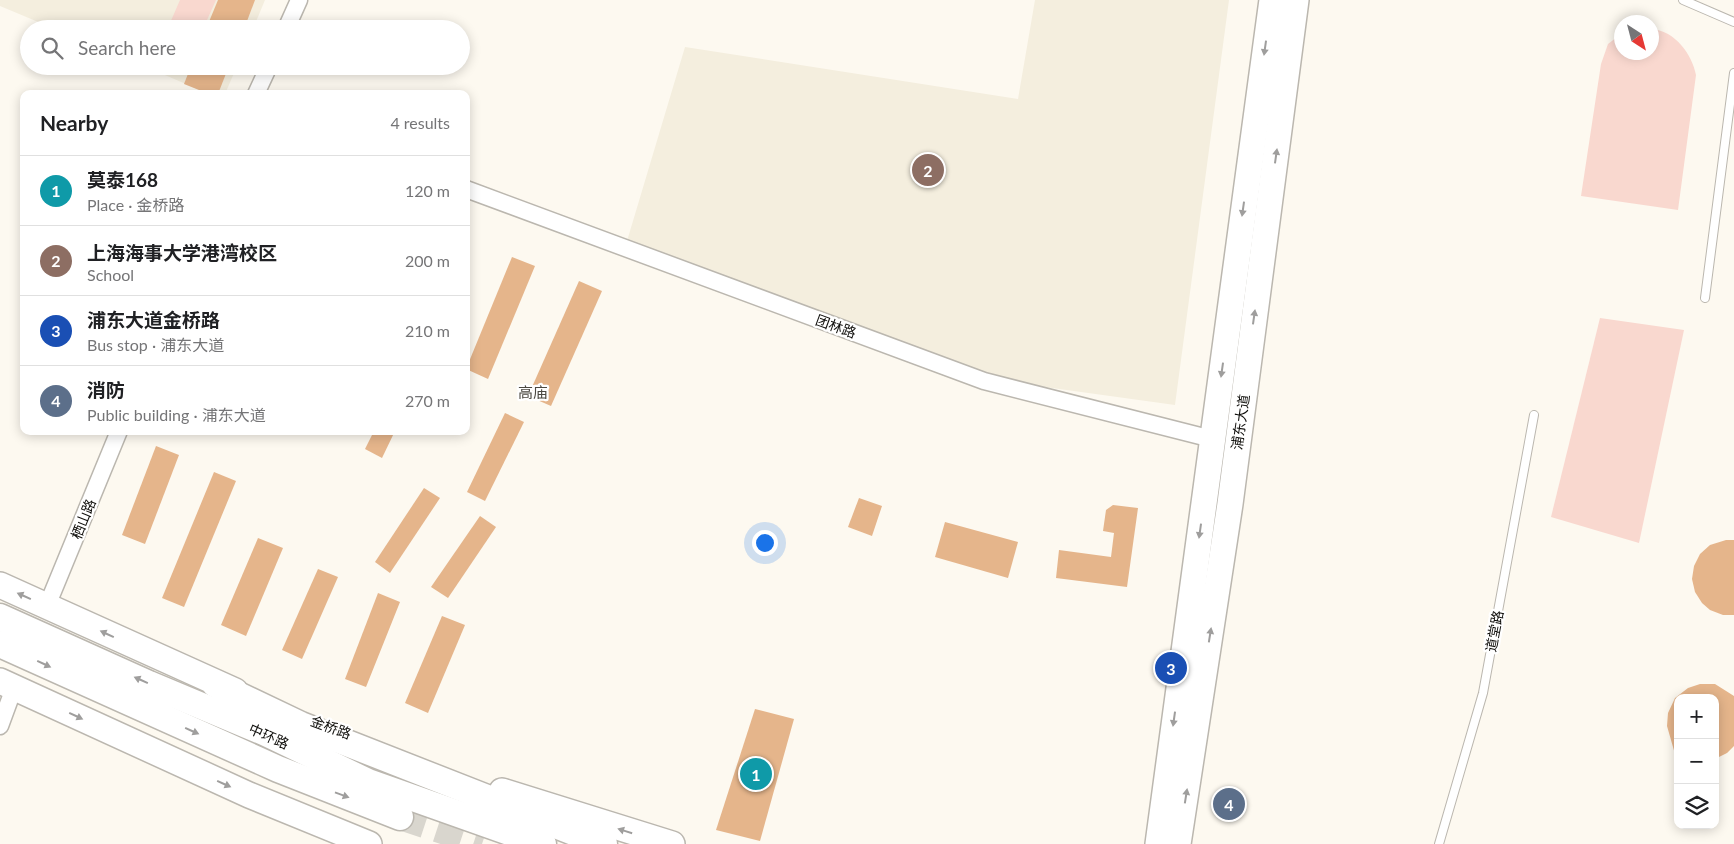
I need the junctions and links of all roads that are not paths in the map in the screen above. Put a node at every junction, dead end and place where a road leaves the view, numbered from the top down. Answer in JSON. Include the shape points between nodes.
{"nodes":[{"id":1,"x":1272,"y":0,"type":"edge"},
{"id":2,"x":1296,"y":0,"type":"edge"},
{"id":3,"x":1683,"y":0,"type":"edge"},
{"id":4,"x":296,"y":1,"type":"edge"},
{"id":5,"x":289,"y":20,"type":"edge"},
{"id":6,"x":1734,"y":22,"type":"edge"},
{"id":7,"x":1734,"y":74,"type":"edge"},
{"id":8,"x":265,"y":75,"type":"edge"},
{"id":9,"x":258,"y":90,"type":"edge"},
{"id":10,"x":470,"y":190,"type":"edge"},
{"id":11,"x":1705,"y":298,"type":"dead end"},
{"id":12,"x":1534,"y":415,"type":"dead end"},
{"id":13,"x":117,"y":435,"type":"edge"},
{"id":14,"x":1212,"y":440,"type":"junction"},
{"id":15,"x":0,"y":585,"type":"edge"},
{"id":16,"x":47,"y":606,"type":"junction"},
{"id":17,"x":0,"y":617,"type":"edge"},
{"id":18,"x":0,"y":644,"type":"edge"},
{"id":19,"x":0,"y":663,"type":"edge"},
{"id":20,"x":7,"y":684,"type":"edge"},
{"id":21,"x":215,"y":684,"type":"junction"},
{"id":22,"x":0,"y":726,"type":"edge"},
{"id":23,"x":266,"y":734,"type":"junction"},
{"id":24,"x":369,"y":844,"type":"edge"},
{"id":25,"x":542,"y":844,"type":"edge"},
{"id":26,"x":599,"y":844,"type":"edge"},
{"id":27,"x":604,"y":844,"type":"edge"},
{"id":28,"x":672,"y":844,"type":"edge"},
{"id":29,"x":1158,"y":844,"type":"edge"},
{"id":30,"x":1178,"y":844,"type":"edge"},
{"id":31,"x":1439,"y":844,"type":"edge"}],
"edges":[{"from":1,"to":14,"type":"main road","name":"浦东大道","one_way":true},
{"from":30,"to":2,"type":"main road","name":"浦东大道","one_way":true,"via":[[1230,504]]},
{"from":3,"to":6,"type":"lane"},
{"from":4,"to":5,"type":"street"},
{"from":7,"to":11,"type":"lane"},
{"from":8,"to":9,"type":"street"},
{"from":10,"to":14,"type":"street","name":"团林路","via":[[984,381]]},
{"from":12,"to":31,"type":"lane","name":"道堂路","via":[[1483,693]]},
{"from":13,"to":16,"type":"street","name":"栖山路"},
{"from":14,"to":29,"type":"main road","name":"浦东大道","one_way":true},
{"from":16,"to":15,"type":"main road","name":"金桥路","one_way":true},
{"from":21,"to":16,"type":"main road","name":"金桥路","one_way":true},
{"from":23,"to":17,"type":"highway","name":"中环路","one_way":true},
{"from":18,"to":19,"type":"highway","name":"中环路","one_way":true,"via":[[397,825],[271,786]]},
{"from":20,"to":22,"type":"street"},
{"from":20,"to":24,"type":"main road","one_way":true,"via":[[249,795]]},
{"from":21,"to":27,"type":"highway","via":[[301,725]]},
{"from":28,"to":21,"type":"main road","name":"金桥路","one_way":true,"via":[[528,800]]},
{"from":23,"to":25,"type":"highway","name":"中环路","via":[[368,782]]},
{"from":23,"to":26,"type":"highway","via":[[374,767],[474,804]]}]}
